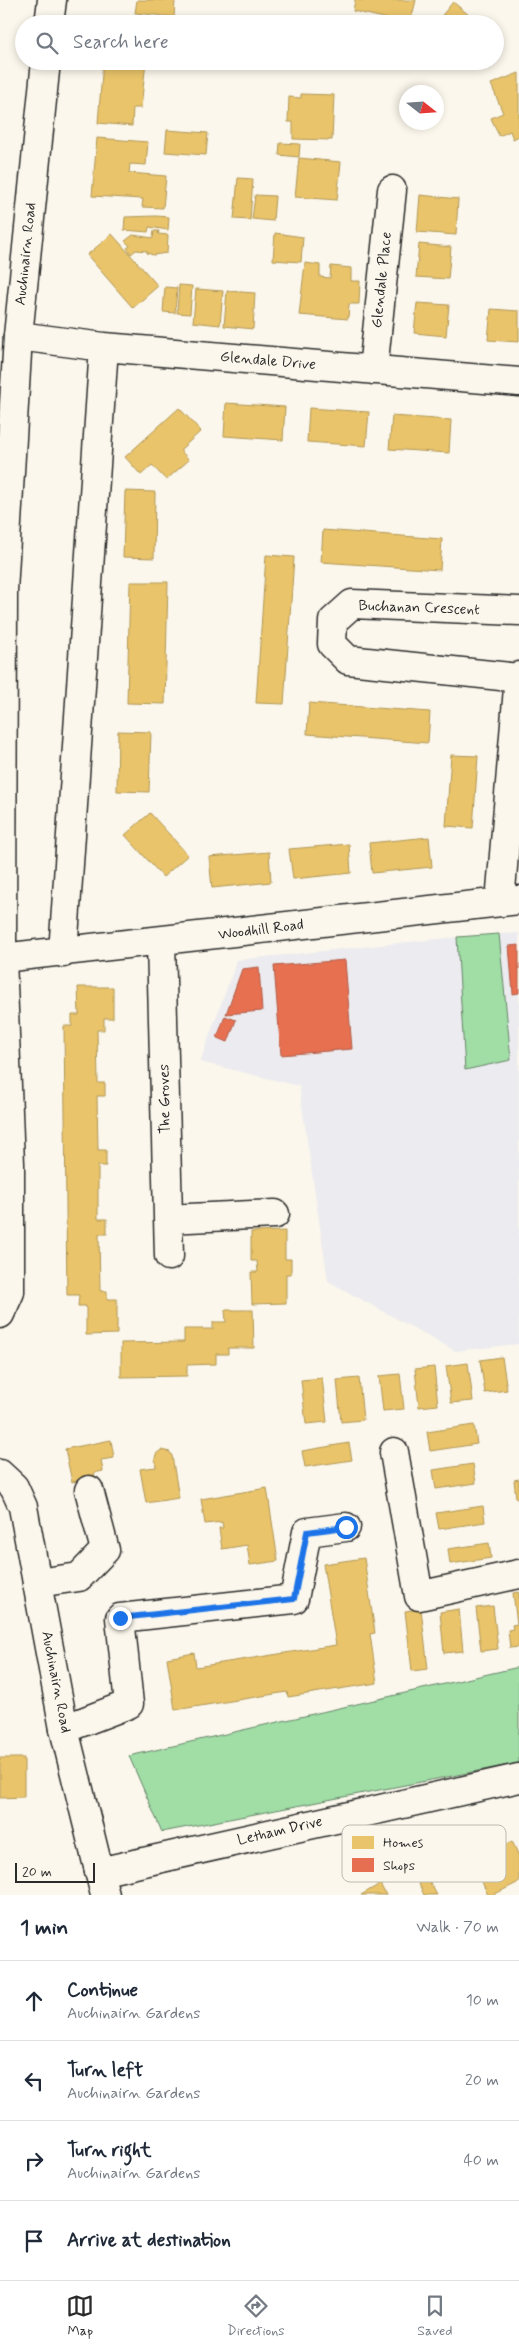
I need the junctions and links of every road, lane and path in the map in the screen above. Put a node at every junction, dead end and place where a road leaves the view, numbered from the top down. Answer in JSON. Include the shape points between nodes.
{"nodes":[{"id":1,"x":52,"y":0,"type":"edge"},
{"id":2,"x":50,"y":15,"type":"edge"},
{"id":3,"x":45,"y":70,"type":"edge"},
{"id":4,"x":392,"y":190,"type":"dead end"},
{"id":5,"x":18,"y":336,"type":"junction"},
{"id":6,"x":104,"y":347,"type":"junction"},
{"id":7,"x":373,"y":370,"type":"junction"},
{"id":8,"x":519,"y":382,"type":"edge"},
{"id":9,"x":519,"y":611,"type":"edge"},
{"id":10,"x":519,"y":677,"type":"edge"},
{"id":11,"x":509,"y":901,"type":"edge"},
{"id":12,"x":162,"y":941,"type":"junction"},
{"id":13,"x":63,"y":953,"type":"junction"},
{"id":14,"x":2,"y":958,"type":"junction"},
{"id":15,"x":275,"y":1214,"type":"dead end"},
{"id":16,"x":168,"y":1219,"type":"junction"},
{"id":17,"x":169,"y":1256,"type":"dead end"},
{"id":18,"x":0,"y":1314,"type":"edge"},
{"id":19,"x":394,"y":1452,"type":"dead end"},
{"id":20,"x":0,"y":1474,"type":"edge"},
{"id":21,"x":89,"y":1490,"type":"dead end"},
{"id":22,"x":346,"y":1527,"type":"dead end"},
{"id":23,"x":519,"y":1574,"type":"edge"},
{"id":24,"x":37,"y":1583,"type":"junction"},
{"id":25,"x":64,"y":1728,"type":"junction"},
{"id":26,"x":515,"y":1783,"type":"edge"},
{"id":27,"x":342,"y":1825,"type":"edge"},
{"id":28,"x":343,"y":1825,"type":"edge"},
{"id":29,"x":102,"y":1884,"type":"edge"}],
"edges":[{"from":1,"to":2,"type":"street"},
{"from":3,"to":5,"type":"street","name":"Auchinairn Road"},
{"from":4,"to":7,"type":"street","name":"Glendale Place"},
{"from":5,"to":6,"type":"street","name":"Glendale Drive"},
{"from":5,"to":14,"type":"street","name":"Auchinairn Road","via":[[3,591]]},
{"from":6,"to":7,"type":"street","name":"Glendale Drive"},
{"from":6,"to":13,"type":"street"},
{"from":7,"to":8,"type":"street","name":"Glendale Drive"},
{"from":9,"to":10,"type":"street","name":"Buchanan Crescent","via":[[352,604],[332,621],[332,644],[348,660]]},
{"from":10,"to":11,"type":"street"},
{"from":11,"to":12,"type":"street","name":"Woodhill Road"},
{"from":12,"to":13,"type":"street","name":"Woodhill Road"},
{"from":12,"to":16,"type":"street","name":"The Groves"},
{"from":13,"to":14,"type":"street","name":"Woodhill Road"},
{"from":14,"to":18,"type":"street","name":"Auchinairn Road","via":[[10,1164],[10,1292]]},
{"from":15,"to":16,"type":"street"},
{"from":16,"to":17,"type":"street","name":"The Groves"},
{"from":19,"to":23,"type":"street","via":[[419,1596]]},
{"from":20,"to":24,"type":"street","name":"Auchinairn Road","via":[[14,1487],[23,1507]]},
{"from":21,"to":24,"type":"street","via":[[105,1550],[78,1577]]},
{"from":22,"to":25,"type":"street","via":[[307,1532],[294,1599],[120,1618],[129,1704]]},
{"from":24,"to":25,"type":"street","name":"Auchinairn Road"},
{"from":25,"to":29,"type":"street","name":"Auchinairn Road"},
{"from":26,"to":28,"type":"street","name":"Letham Drive"},
{"from":27,"to":29,"type":"street","name":"Letham Drive"}]}
